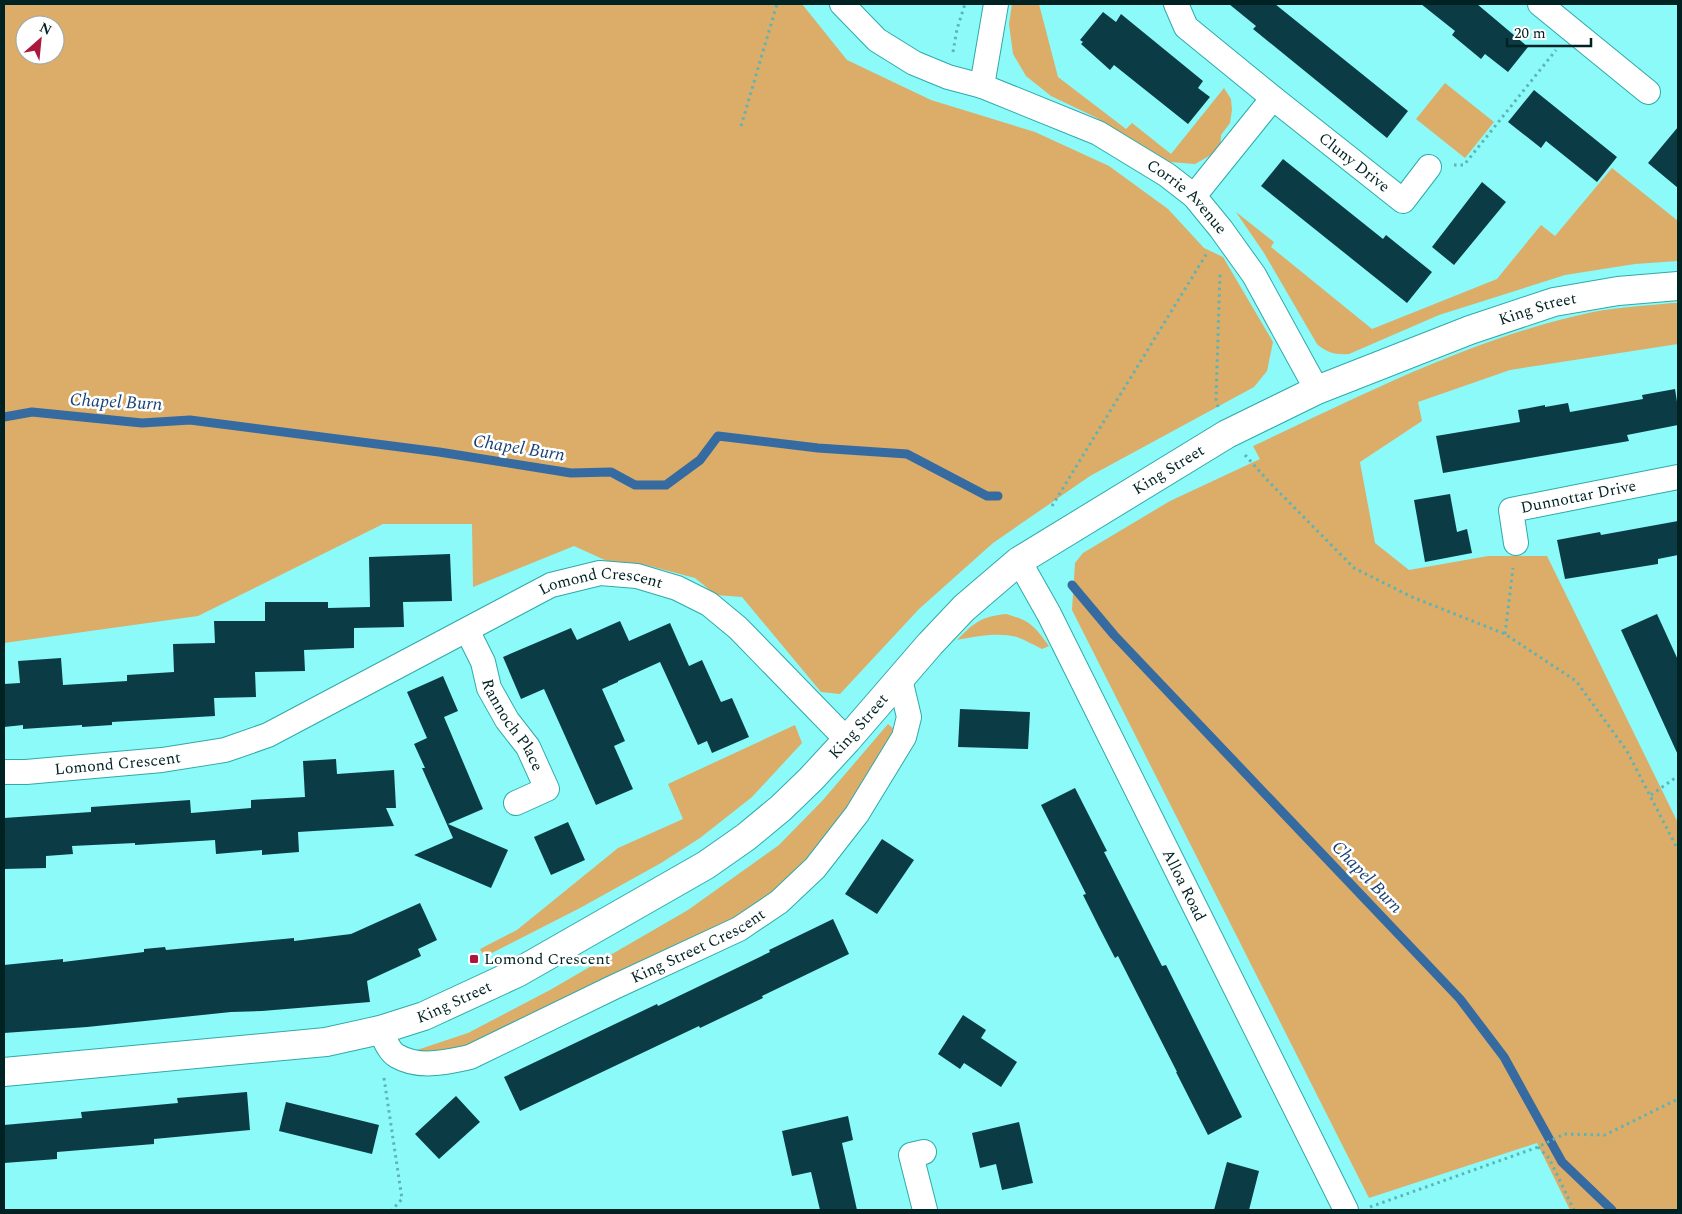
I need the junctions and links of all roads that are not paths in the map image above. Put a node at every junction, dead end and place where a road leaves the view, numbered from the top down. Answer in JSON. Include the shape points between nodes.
{"nodes":[{"id":1,"x":842,"y":4,"type":"edge"},
{"id":2,"x":996,"y":4,"type":"edge"},
{"id":3,"x":1176,"y":4,"type":"edge"},
{"id":4,"x":1540,"y":4,"type":"edge"},
{"id":5,"x":982,"y":86,"type":"junction"},
{"id":6,"x":1648,"y":92,"type":"dead end"},
{"id":7,"x":1273,"y":98,"type":"junction"},
{"id":8,"x":1429,"y":167,"type":"road end"},
{"id":9,"x":1194,"y":196,"type":"junction"},
{"id":10,"x":1678,"y":286,"type":"edge"},
{"id":11,"x":1317,"y":390,"type":"junction"},
{"id":12,"x":1678,"y":477,"type":"edge"},
{"id":13,"x":1516,"y":543,"type":"road end"},
{"id":14,"x":1019,"y":561,"type":"junction"},
{"id":15,"x":467,"y":630,"type":"junction"},
{"id":16,"x":900,"y":679,"type":"junction"},
{"id":17,"x":847,"y":740,"type":"junction"},
{"id":18,"x":4,"y":772,"type":"edge"},
{"id":19,"x":516,"y":803,"type":"dead end"},
{"id":20,"x":380,"y":1030,"type":"junction"},
{"id":21,"x":4,"y":1072,"type":"edge"},
{"id":22,"x":924,"y":1152,"type":"dead end"},
{"id":23,"x":925,"y":1210,"type":"edge"},
{"id":24,"x":1346,"y":1210,"type":"edge"}],
"edges":[{"from":1,"to":5,"type":"street","name":"Corrie Avenue","via":[[877,40],[914,63]]},
{"from":2,"to":5,"type":"street"},
{"from":3,"to":7,"type":"street","name":"Cluny Drive","via":[[1186,27]]},
{"from":4,"to":6,"type":"street"},
{"from":5,"to":9,"type":"street","name":"Corrie Avenue","via":[[1098,133]]},
{"from":7,"to":8,"type":"street","name":"Cluny Drive","via":[[1403,201]]},
{"from":7,"to":9,"type":"street"},
{"from":9,"to":11,"type":"street","name":"Corrie Avenue","via":[[1254,275]]},
{"from":10,"to":11,"type":"main road","name":"King Street","via":[[1618,291],[1554,302],[1470,330]]},
{"from":11,"to":14,"type":"main road","name":"King Street","via":[[1227,434]]},
{"from":12,"to":13,"type":"street","name":"Dunnottar Drive","via":[[1511,510]]},
{"from":14,"to":16,"type":"main road","name":"King Street","via":[[964,608]]},
{"from":14,"to":24,"type":"street","name":"Alloa Road","via":[[1050,614]]},
{"from":15,"to":17,"type":"street","name":"Lomond Crescent","via":[[551,586],[600,573],[637,576],[677,588],[709,604],[738,628]]},
{"from":15,"to":18,"type":"street","name":"Lomond Crescent","via":[[268,736],[225,750],[162,760]]},
{"from":15,"to":19,"type":"street","name":"Rannoch Place","via":[[482,662],[489,688],[507,720],[528,747],[547,789]]},
{"from":16,"to":17,"type":"main road","name":"King Street"},
{"from":16,"to":20,"type":"street","name":"King Street Crescent","via":[[909,717],[904,737],[857,814],[815,868],[779,902],[739,929],[470,1058],[446,1063],[417,1063],[396,1056]]},
{"from":17,"to":20,"type":"main road","name":"King Street","via":[[781,808],[706,865],[517,973],[424,1016]]},
{"from":20,"to":21,"type":"main road","name":"King Street","via":[[326,1042]]},
{"from":22,"to":23,"type":"street","via":[[912,1155]]}]}
